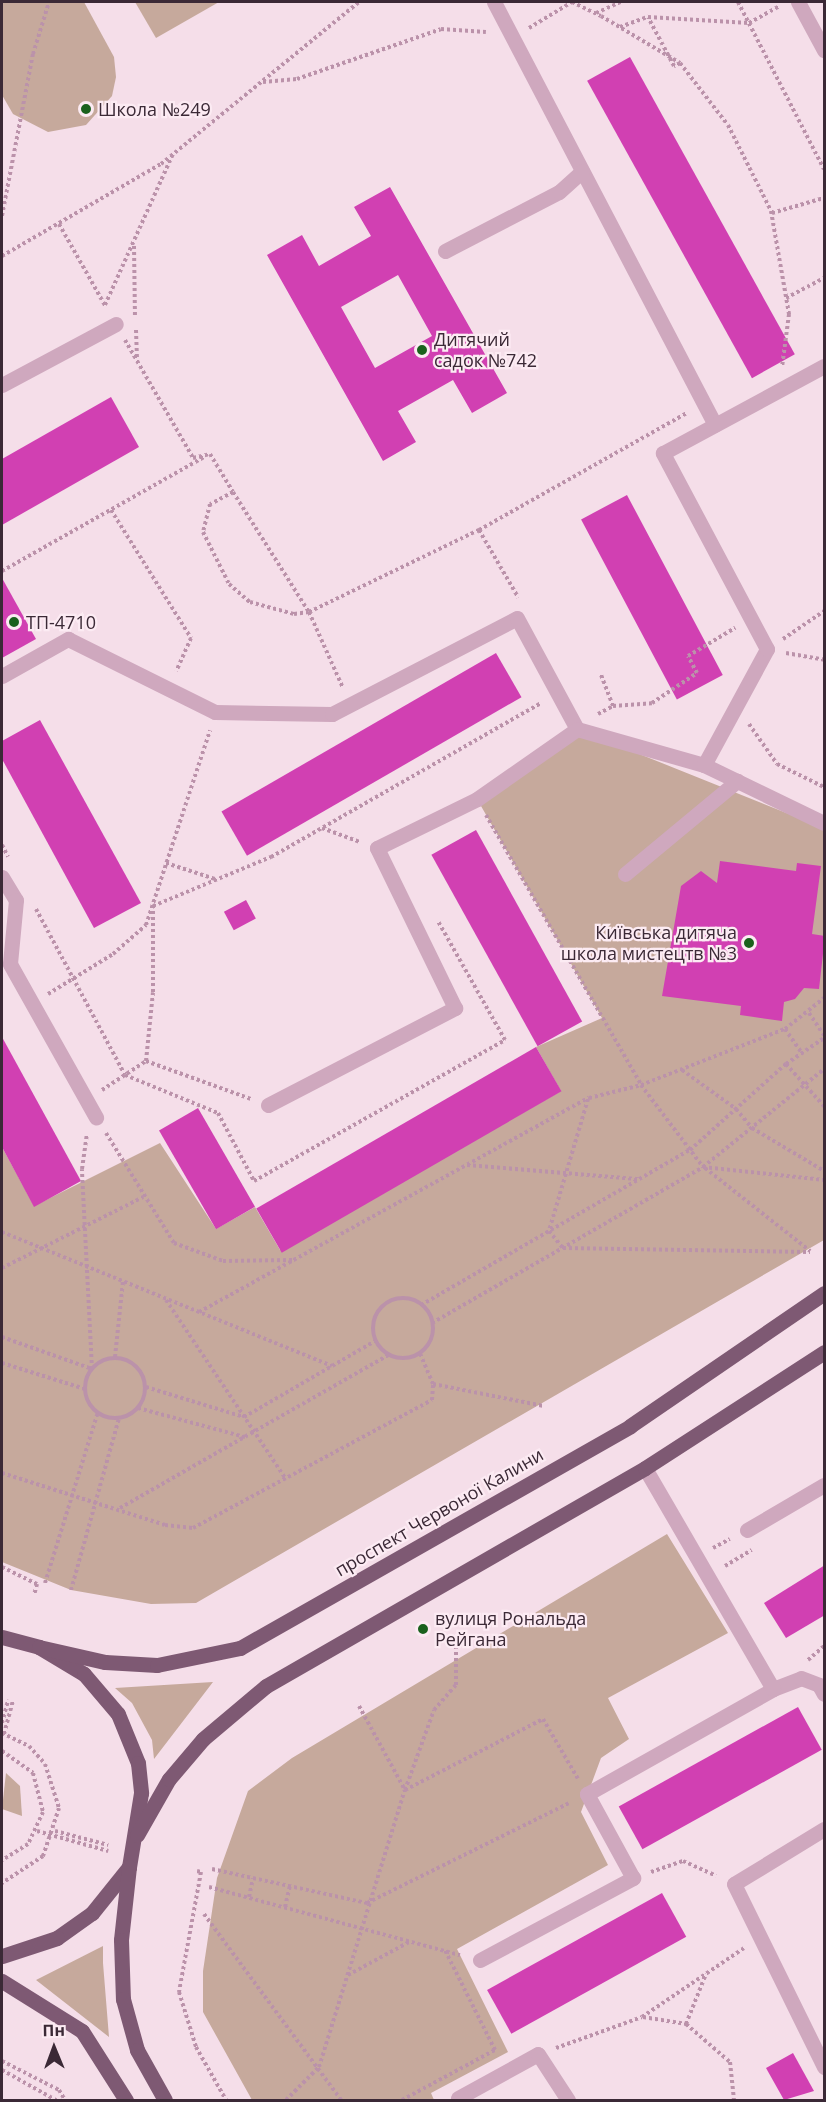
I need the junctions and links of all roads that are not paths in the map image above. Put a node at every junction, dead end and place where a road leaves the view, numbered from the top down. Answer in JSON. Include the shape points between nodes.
{"nodes":[{"id":1,"x":494,"y":2,"type":"edge"},
{"id":2,"x":798,"y":2,"type":"edge"},
{"id":3,"x":825,"y":50,"type":"edge"},
{"id":4,"x":582,"y":171,"type":"junction"},
{"id":5,"x":445,"y":251,"type":"dead end"},
{"id":6,"x":116,"y":324,"type":"road end"},
{"id":7,"x":825,"y":366,"type":"edge"},
{"id":8,"x":2,"y":386,"type":"edge"},
{"id":9,"x":715,"y":425,"type":"junction"},
{"id":10,"x":2,"y":676,"type":"edge"},
{"id":11,"x":582,"y":724,"type":"junction"},
{"id":12,"x":704,"y":765,"type":"junction"},
{"id":13,"x":737,"y":781,"type":"junction"},
{"id":14,"x":825,"y":823,"type":"edge"},
{"id":15,"x":625,"y":874,"type":"dead end"},
{"id":16,"x":2,"y":877,"type":"edge"},
{"id":17,"x":268,"y":1105,"type":"road end"},
{"id":18,"x":96,"y":1117,"type":"road end"},
{"id":19,"x":825,"y":1293,"type":"edge"},
{"id":20,"x":825,"y":1352,"type":"edge"},
{"id":21,"x":645,"y":1468,"type":"junction"},
{"id":22,"x":825,"y":1485,"type":"edge"},
{"id":23,"x":747,"y":1530,"type":"road end"},
{"id":24,"x":2,"y":1637,"type":"edge"},
{"id":25,"x":39,"y":1647,"type":"junction"},
{"id":26,"x":773,"y":1689,"type":"junction"},
{"id":27,"x":825,"y":1694,"type":"edge"},
{"id":28,"x":825,"y":1829,"type":"edge"},
{"id":29,"x":137,"y":1835,"type":"junction"},
{"id":30,"x":129,"y":1867,"type":"junction"},
{"id":31,"x":2,"y":1956,"type":"edge"},
{"id":32,"x":480,"y":1960,"type":"road end"},
{"id":33,"x":2,"y":1981,"type":"edge"},
{"id":34,"x":825,"y":2067,"type":"edge"},
{"id":35,"x":458,"y":2098,"type":"dead end"},
{"id":36,"x":126,"y":2100,"type":"edge"},
{"id":37,"x":165,"y":2100,"type":"edge"},
{"id":38,"x":568,"y":2100,"type":"edge"}],
"edges":[{"from":1,"to":4,"type":"lane"},
{"from":2,"to":3,"type":"lane"},
{"from":4,"to":5,"type":"lane","via":[[559,192]]},
{"from":4,"to":9,"type":"lane"},
{"from":6,"to":8,"type":"lane"},
{"from":7,"to":9,"type":"lane"},
{"from":9,"to":12,"type":"lane","via":[[663,453],[767,649]]},
{"from":10,"to":11,"type":"lane","via":[[68,639],[215,712],[332,714],[517,618],[557,694]]},
{"from":11,"to":12,"type":"lane"},
{"from":11,"to":17,"type":"lane","via":[[477,799],[377,848],[455,1008]]},
{"from":12,"to":13,"type":"lane"},
{"from":13,"to":14,"type":"lane"},
{"from":13,"to":15,"type":"lane"},
{"from":16,"to":18,"type":"lane","via":[[15,900],[10,964]]},
{"from":19,"to":25,"type":"main road","name":"проспект Червоної Калини","via":[[630,1426],[240,1648],[157,1665],[105,1662]]},
{"from":20,"to":21,"type":"main road"},
{"from":21,"to":26,"type":"lane"},
{"from":21,"to":29,"type":"main road","via":[[266,1686],[182,1763]]},
{"from":22,"to":23,"type":"lane"},
{"from":24,"to":25,"type":"main road"},
{"from":25,"to":29,"type":"main road","via":[[84,1674],[118,1714],[138,1763]]},
{"from":26,"to":27,"type":"lane","via":[[801,1678],[819,1685]]},
{"from":26,"to":32,"type":"lane","via":[[586,1794],[633,1878]]},
{"from":28,"to":34,"type":"lane","via":[[734,1884]]},
{"from":29,"to":30,"type":"main road"},
{"from":30,"to":31,"type":"main road","via":[[92,1913],[57,1938]]},
{"from":30,"to":37,"type":"main road","via":[[121,1940],[123,1999],[137,2050]]},
{"from":33,"to":36,"type":"main road","via":[[82,2031]]},
{"from":35,"to":38,"type":"lane","via":[[538,2054]]}]}
